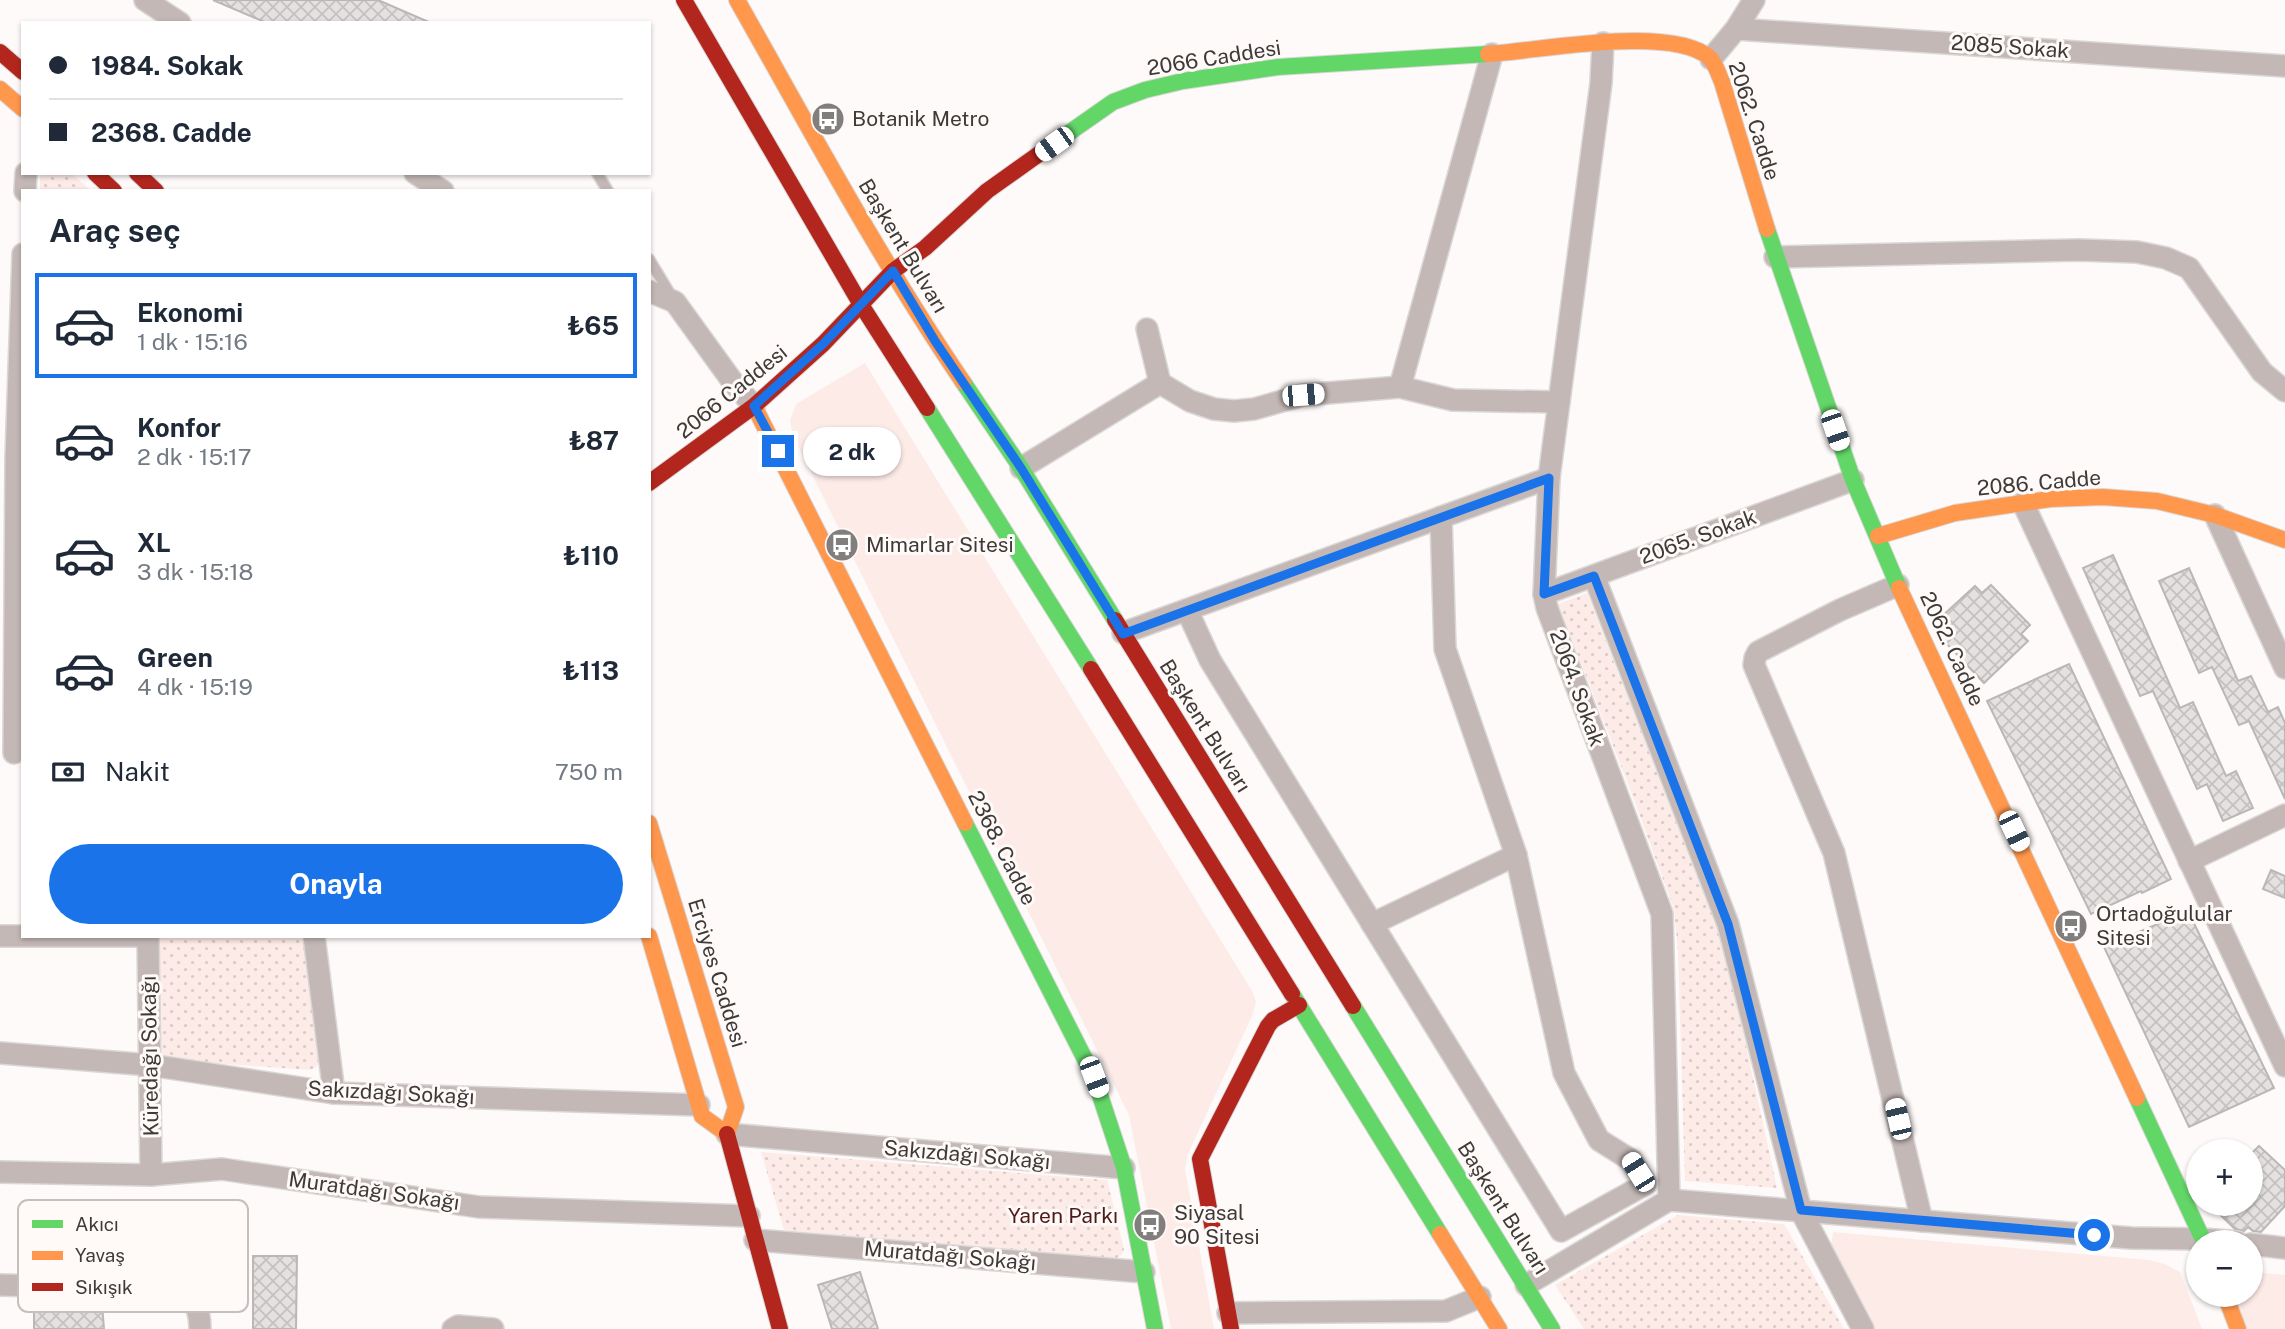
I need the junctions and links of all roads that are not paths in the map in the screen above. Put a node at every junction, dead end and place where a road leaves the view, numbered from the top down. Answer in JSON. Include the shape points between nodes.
{"nodes":[{"id":1,"x":684,"y":0,"type":"edge"},
{"id":2,"x":737,"y":0,"type":"edge"},
{"id":3,"x":1754,"y":0,"type":"edge"},
{"id":4,"x":146,"y":8,"type":"edge"},
{"id":5,"x":175,"y":21,"type":"edge"},
{"id":6,"x":1736,"y":29,"type":"junction"},
{"id":7,"x":1603,"y":43,"type":"junction"},
{"id":8,"x":0,"y":52,"type":"edge"},
{"id":9,"x":1492,"y":54,"type":"junction"},
{"id":10,"x":1711,"y":59,"type":"junction"},
{"id":11,"x":2285,"y":66,"type":"edge"},
{"id":12,"x":21,"y":70,"type":"edge"},
{"id":13,"x":0,"y":89,"type":"edge"},
{"id":14,"x":21,"y":107,"type":"edge"},
{"id":15,"x":96,"y":175,"type":"edge"},
{"id":16,"x":418,"y":175,"type":"edge"},
{"id":17,"x":112,"y":189,"type":"edge"},
{"id":18,"x":440,"y":189,"type":"edge"},
{"id":19,"x":1775,"y":257,"type":"junction"},
{"id":20,"x":651,"y":262,"type":"edge"},
{"id":21,"x":893,"y":271,"type":"junction"},
{"id":22,"x":651,"y":292,"type":"edge"},
{"id":23,"x":675,"y":302,"type":"junction"},
{"id":24,"x":860,"y":303,"type":"junction"},
{"id":25,"x":1147,"y":329,"type":"dead end"},
{"id":26,"x":21,"y":356,"type":"edge"},
{"id":27,"x":1160,"y":383,"type":"junction"},
{"id":28,"x":1400,"y":387,"type":"junction"},
{"id":29,"x":2285,"y":391,"type":"edge"},
{"id":30,"x":1559,"y":402,"type":"junction"},
{"id":31,"x":754,"y":406,"type":"junction"},
{"id":32,"x":19,"y":459,"type":"edge"},
{"id":33,"x":1021,"y":468,"type":"junction"},
{"id":34,"x":1549,"y":478,"type":"junction"},
{"id":35,"x":1853,"y":480,"type":"junction"},
{"id":36,"x":651,"y":482,"type":"edge"},
{"id":37,"x":2023,"y":503,"type":"junction"},
{"id":38,"x":2215,"y":515,"type":"junction"},
{"id":39,"x":1441,"y":517,"type":"junction"},
{"id":40,"x":1878,"y":537,"type":"junction"},
{"id":41,"x":2285,"y":540,"type":"edge"},
{"id":42,"x":1594,"y":576,"type":"junction"},
{"id":43,"x":1898,"y":585,"type":"junction"},
{"id":44,"x":1544,"y":594,"type":"junction"},
{"id":45,"x":1186,"y":610,"type":"junction"},
{"id":46,"x":1123,"y":634,"type":"junction"},
{"id":47,"x":2285,"y":668,"type":"edge"},
{"id":48,"x":12,"y":753,"type":"edge"},
{"id":49,"x":2285,"y":815,"type":"edge"},
{"id":50,"x":651,"y":830,"type":"edge"},
{"id":51,"x":1516,"y":856,"type":"junction"},
{"id":52,"x":2189,"y":860,"type":"junction"},
{"id":53,"x":1372,"y":923,"type":"junction"},
{"id":54,"x":0,"y":936,"type":"edge"},
{"id":55,"x":21,"y":936,"type":"edge"},
{"id":56,"x":148,"y":938,"type":"edge"},
{"id":57,"x":314,"y":938,"type":"edge"},
{"id":58,"x":650,"y":938,"type":"edge"},
{"id":59,"x":1299,"y":1005,"type":"junction"},
{"id":60,"x":0,"y":1054,"type":"edge"},
{"id":61,"x":150,"y":1065,"type":"junction"},
{"id":62,"x":2285,"y":1066,"type":"edge"},
{"id":63,"x":334,"y":1093,"type":"junction"},
{"id":64,"x":699,"y":1105,"type":"junction"},
{"id":65,"x":727,"y":1134,"type":"junction"},
{"id":66,"x":1124,"y":1168,"type":"junction"},
{"id":67,"x":0,"y":1172,"type":"edge"},
{"id":68,"x":151,"y":1175,"type":"junction"},
{"id":69,"x":1669,"y":1200,"type":"junction"},
{"id":70,"x":1801,"y":1210,"type":"junction"},
{"id":71,"x":749,"y":1216,"type":"junction"},
{"id":72,"x":1922,"y":1221,"type":"junction"},
{"id":73,"x":2198,"y":1230,"type":"edge"},
{"id":74,"x":755,"y":1240,"type":"junction"},
{"id":75,"x":2186,"y":1240,"type":"edge"},
{"id":76,"x":2263,"y":1245,"type":"edge"},
{"id":77,"x":2285,"y":1248,"type":"edge"},
{"id":78,"x":1144,"y":1272,"type":"junction"},
{"id":79,"x":0,"y":1285,"type":"edge"},
{"id":80,"x":18,"y":1285,"type":"edge"},
{"id":81,"x":1526,"y":1285,"type":"junction"},
{"id":82,"x":1480,"y":1297,"type":"junction"},
{"id":83,"x":2230,"y":1307,"type":"edge"},
{"id":84,"x":1229,"y":1321,"type":"edge"},
{"id":85,"x":453,"y":1329,"type":"edge"},
{"id":86,"x":494,"y":1329,"type":"edge"},
{"id":87,"x":780,"y":1329,"type":"edge"},
{"id":88,"x":1155,"y":1329,"type":"edge"},
{"id":89,"x":1499,"y":1329,"type":"edge"},
{"id":90,"x":1552,"y":1329,"type":"edge"},
{"id":91,"x":1863,"y":1329,"type":"edge"},
{"id":92,"x":2238,"y":1329,"type":"edge"}],
"edges":[{"from":1,"to":24,"type":"street"},
{"from":2,"to":21,"type":"street","name":"Başkent Bulvarı"},
{"from":3,"to":6,"type":"street"},
{"from":4,"to":5,"type":"street"},
{"from":6,"to":10,"type":"street"},
{"from":6,"to":11,"type":"street","name":"2085 Sokak"},
{"from":7,"to":9,"type":"street","name":"2066 Caddesi"},
{"from":7,"to":10,"type":"street","name":"2066 Caddesi","via":[[1661,42],[1686,46]]},
{"from":7,"to":30,"type":"street","name":"2064. Sokak"},
{"from":8,"to":12,"type":"street"},
{"from":9,"to":21,"type":"street","name":"2066 Caddesi","via":[[1278,67],[1184,81],[1134,94],[1113,102],[987,191]]},
{"from":9,"to":28,"type":"street"},
{"from":10,"to":19,"type":"street","name":"2062. Cadde"},
{"from":13,"to":14,"type":"street"},
{"from":15,"to":17,"type":"street"},
{"from":16,"to":18,"type":"street"},
{"from":19,"to":29,"type":"street","via":[[2079,250],[2153,254],[2189,268],[2262,372]]},
{"from":19,"to":35,"type":"street","name":"2062. Cadde"},
{"from":20,"to":23,"type":"lane"},
{"from":21,"to":24,"type":"street","name":"2066 Caddesi"},
{"from":21,"to":33,"type":"street","name":"Başkent Bulvarı"},
{"from":22,"to":23,"type":"street"},
{"from":23,"to":31,"type":"street"},
{"from":24,"to":31,"type":"street","name":"2066 Caddesi","via":[[823,344]]},
{"from":24,"to":59,"type":"street"},
{"from":25,"to":27,"type":"street"},
{"from":26,"to":32,"type":"street"},
{"from":27,"to":28,"type":"street","via":[[1190,401],[1234,411],[1254,410],[1303,395]]},
{"from":27,"to":33,"type":"street"},
{"from":28,"to":30,"type":"street","via":[[1453,400]]},
{"from":30,"to":34,"type":"street","name":"2064. Sokak"},
{"from":31,"to":36,"type":"street","name":"2066 Caddesi"},
{"from":31,"to":66,"type":"street","name":"2368. Cadde","via":[[1077,1042]]},
{"from":32,"to":48,"type":"street"},
{"from":33,"to":46,"type":"street","name":"Başkent Bulvarı"},
{"from":34,"to":39,"type":"street"},
{"from":34,"to":44,"type":"street","name":"2064. Sokak"},
{"from":35,"to":40,"type":"street","name":"2062. Cadde"},
{"from":35,"to":42,"type":"street","name":"2065. Sokak"},
{"from":37,"to":38,"type":"street","name":"2086. Cadde","via":[[2103,497],[2157,501]]},
{"from":37,"to":40,"type":"street","name":"2086. Cadde","via":[[1955,513]]},
{"from":37,"to":52,"type":"street"},
{"from":38,"to":41,"type":"street","name":"2086. Cadde"},
{"from":38,"to":47,"type":"street"},
{"from":39,"to":45,"type":"street"},
{"from":39,"to":51,"type":"street","via":[[1445,649]]},
{"from":40,"to":43,"type":"street","name":"2062. Cadde"},
{"from":42,"to":44,"type":"street","name":"2065. Sokak"},
{"from":42,"to":70,"type":"street","via":[[1728,924]]},
{"from":43,"to":72,"type":"street","via":[[1758,652],[1754,665],[1835,853]]},
{"from":43,"to":73,"type":"street","name":"2062. Cadde"},
{"from":44,"to":69,"type":"street","name":"2064. Sokak","via":[[1662,914]]},
{"from":45,"to":46,"type":"street"},
{"from":45,"to":53,"type":"street","via":[[1210,660]]},
{"from":46,"to":81,"type":"street","name":"Başkent Bulvarı"},
{"from":49,"to":52,"type":"street"},
{"from":50,"to":65,"type":"street","name":"Erciyes Caddesi","via":[[736,1107]]},
{"from":51,"to":53,"type":"street"},
{"from":51,"to":53,"type":"street","via":[[1564,1073],[1599,1140],[1631,1160],[1646,1184],[1561,1231]]},
{"from":52,"to":62,"type":"street"},
{"from":54,"to":55,"type":"street"},
{"from":56,"to":61,"type":"street","name":"Küredağı Sokağı"},
{"from":57,"to":63,"type":"street"},
{"from":58,"to":64,"type":"street"},
{"from":59,"to":82,"type":"street"},
{"from":59,"to":84,"type":"street","via":[[1268,1026],[1200,1159]]},
{"from":60,"to":61,"type":"street","name":"Sakızdağı Sokağı"},
{"from":61,"to":63,"type":"street","name":"Sakızdağı Sokağı"},
{"from":61,"to":68,"type":"street","name":"Küredağı Sokağı"},
{"from":63,"to":64,"type":"street","name":"Sakızdağı Sokağı"},
{"from":64,"to":65,"type":"street","via":[[702,1116]]},
{"from":65,"to":66,"type":"street","name":"Sakızdağı Sokağı"},
{"from":65,"to":71,"type":"street","name":"Erciyes Caddesi"},
{"from":66,"to":78,"type":"street","name":"2368. Cadde"},
{"from":67,"to":68,"type":"street","name":"Muratdağı Sokağı"},
{"from":68,"to":71,"type":"street","name":"Muratdağı Sokağı","via":[[222,1169],[479,1206]]},
{"from":69,"to":70,"type":"street"},
{"from":69,"to":81,"type":"street"},
{"from":70,"to":72,"type":"street"},
{"from":70,"to":91,"type":"street"},
{"from":71,"to":74,"type":"street","name":"Erciyes Caddesi"},
{"from":72,"to":75,"type":"street"},
{"from":74,"to":78,"type":"street","name":"Muratdağı Sokağı"},
{"from":74,"to":87,"type":"street","name":"Erciyes Caddesi"},
{"from":76,"to":77,"type":"street"},
{"from":78,"to":88,"type":"street","name":"2368. Cadde"},
{"from":79,"to":80,"type":"street"},
{"from":81,"to":90,"type":"street","name":"Başkent Bulvarı"},
{"from":82,"to":84,"type":"street","via":[[1446,1311]]},
{"from":82,"to":89,"type":"street"},
{"from":83,"to":92,"type":"street"},
{"from":85,"to":86,"type":"street"}]}
